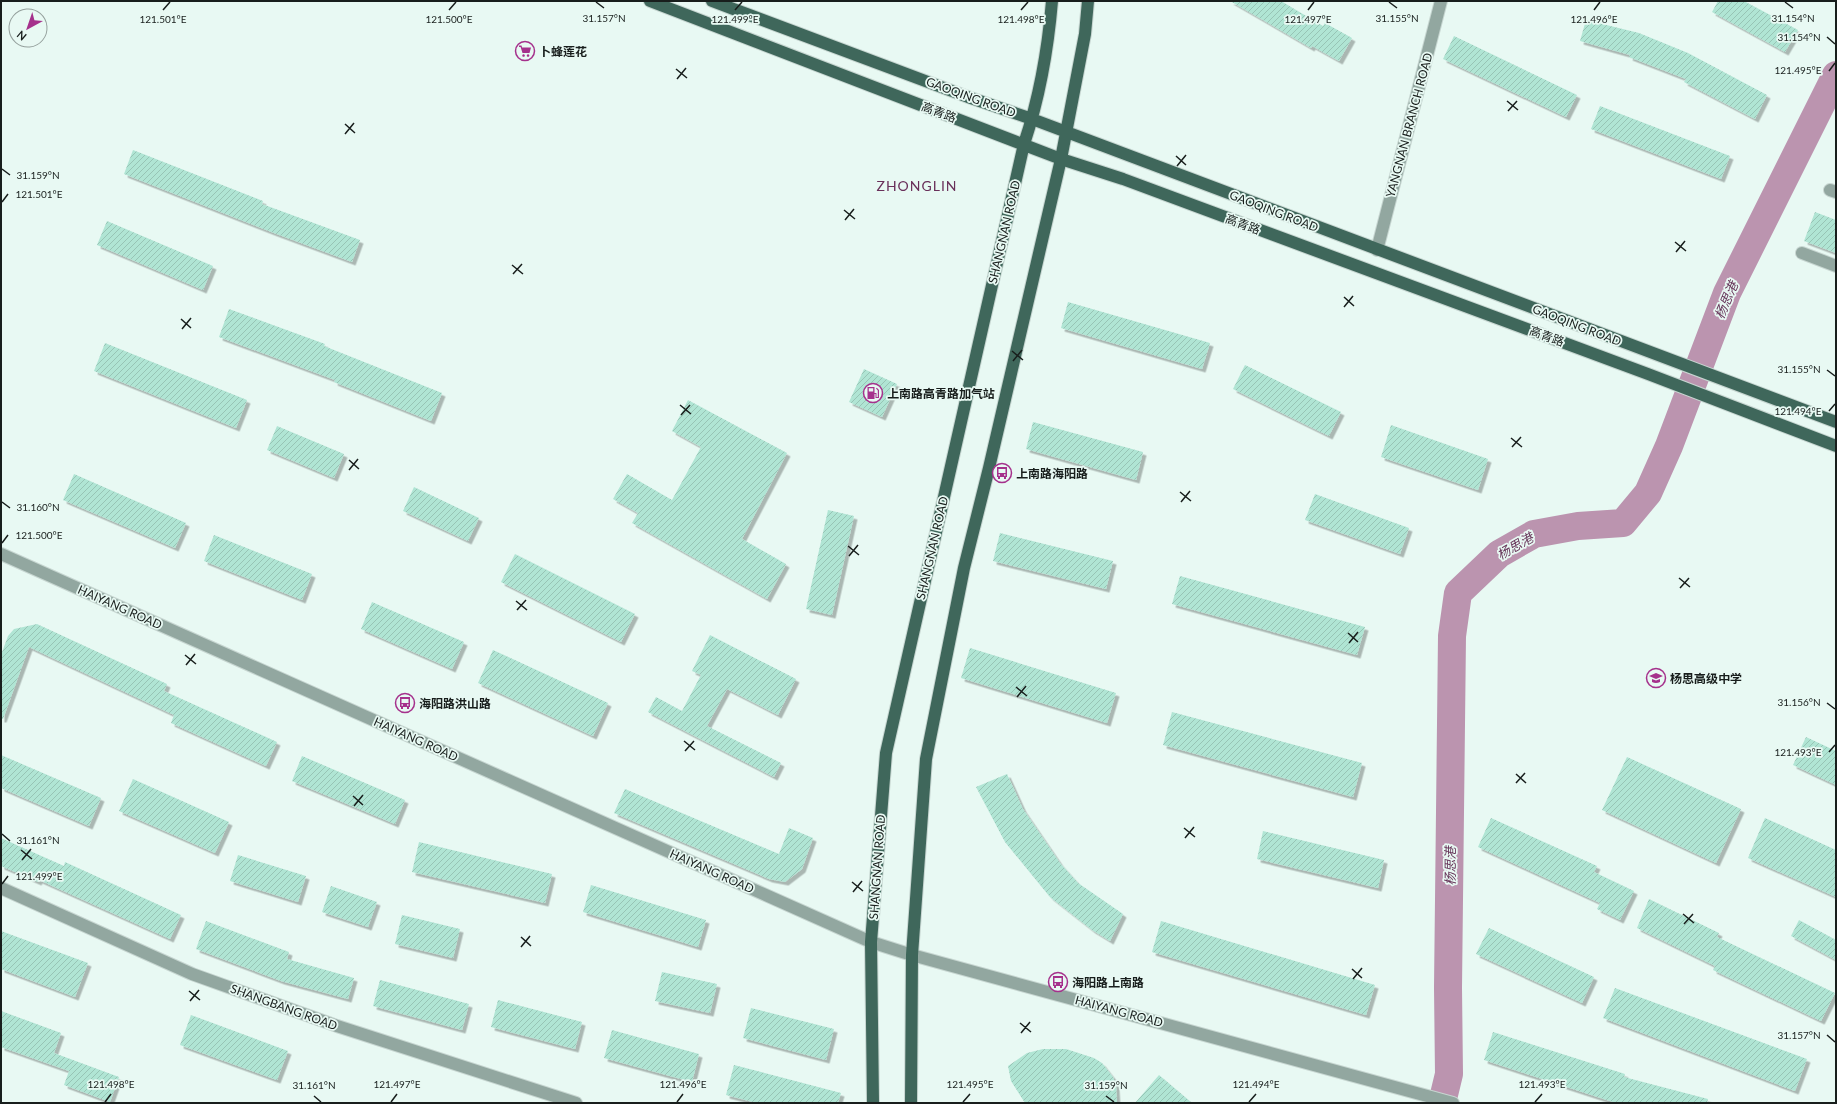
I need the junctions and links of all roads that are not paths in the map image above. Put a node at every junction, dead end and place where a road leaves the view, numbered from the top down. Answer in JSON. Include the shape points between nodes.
{"nodes":[{"id":1,"x":650,"y":1,"type":"edge"},
{"id":2,"x":712,"y":1,"type":"edge"},
{"id":3,"x":1052,"y":1,"type":"edge"},
{"id":4,"x":1088,"y":1,"type":"edge"},
{"id":5,"x":1441,"y":1,"type":"edge"},
{"id":6,"x":1032,"y":119,"type":"junction"},
{"id":7,"x":1066,"y":132,"type":"junction"},
{"id":8,"x":1024,"y":144,"type":"junction"},
{"id":9,"x":1061,"y":159,"type":"junction"},
{"id":10,"x":1377,"y":250,"type":"junction"},
{"id":11,"x":1802,"y":253,"type":"dead end"},
{"id":12,"x":1836,"y":266,"type":"edge"},
{"id":13,"x":1836,"y":422,"type":"edge"},
{"id":14,"x":1836,"y":446,"type":"edge"},
{"id":15,"x":1,"y":554,"type":"edge"},
{"id":16,"x":1,"y":888,"type":"edge"},
{"id":17,"x":871,"y":942,"type":"junction"},
{"id":18,"x":912,"y":955,"type":"junction"},
{"id":19,"x":576,"y":1103,"type":"edge"},
{"id":20,"x":873,"y":1103,"type":"edge"},
{"id":21,"x":911,"y":1103,"type":"edge"},
{"id":22,"x":1454,"y":1103,"type":"edge"}],
"edges":[{"from":1,"to":8,"type":"main road","name":"高青路"},
{"from":2,"to":6,"type":"main road","name":"GAOQING ROAD"},
{"from":3,"to":6,"type":"main road","name":"SHANGNAN ROAD","via":[[1050,30]]},
{"from":4,"to":7,"type":"main road","via":[[1085,34]]},
{"from":5,"to":10,"type":"street","name":"YANGNAN BRANCH ROAD"},
{"from":6,"to":7,"type":"main road","name":"GAOQING ROAD"},
{"from":6,"to":8,"type":"main road","name":"SHANGNAN ROAD"},
{"from":7,"to":9,"type":"main road"},
{"from":7,"to":10,"type":"main road","name":"GAOQING ROAD"},
{"from":8,"to":9,"type":"main road","name":"高青路"},
{"from":8,"to":17,"type":"main road","name":"SHANGNAN ROAD","via":[[886,753]]},
{"from":9,"to":14,"type":"main road","name":"高青路","via":[[1123,179]]},
{"from":9,"to":18,"type":"main road","via":[[964,568],[926,759]]},
{"from":10,"to":13,"type":"main road","name":"GAOQING ROAD"},
{"from":11,"to":12,"type":"street"},
{"from":15,"to":17,"type":"street","name":"HAIYANG ROAD"},
{"from":16,"to":19,"type":"street","name":"SHANGBANG ROAD","via":[[192,974],[337,1026]]},
{"from":17,"to":18,"type":"street","name":"HAIYANG ROAD"},
{"from":17,"to":20,"type":"main road","name":"SHANGNAN ROAD"},
{"from":18,"to":21,"type":"main road"},
{"from":18,"to":22,"type":"street","name":"HAIYANG ROAD"}]}
